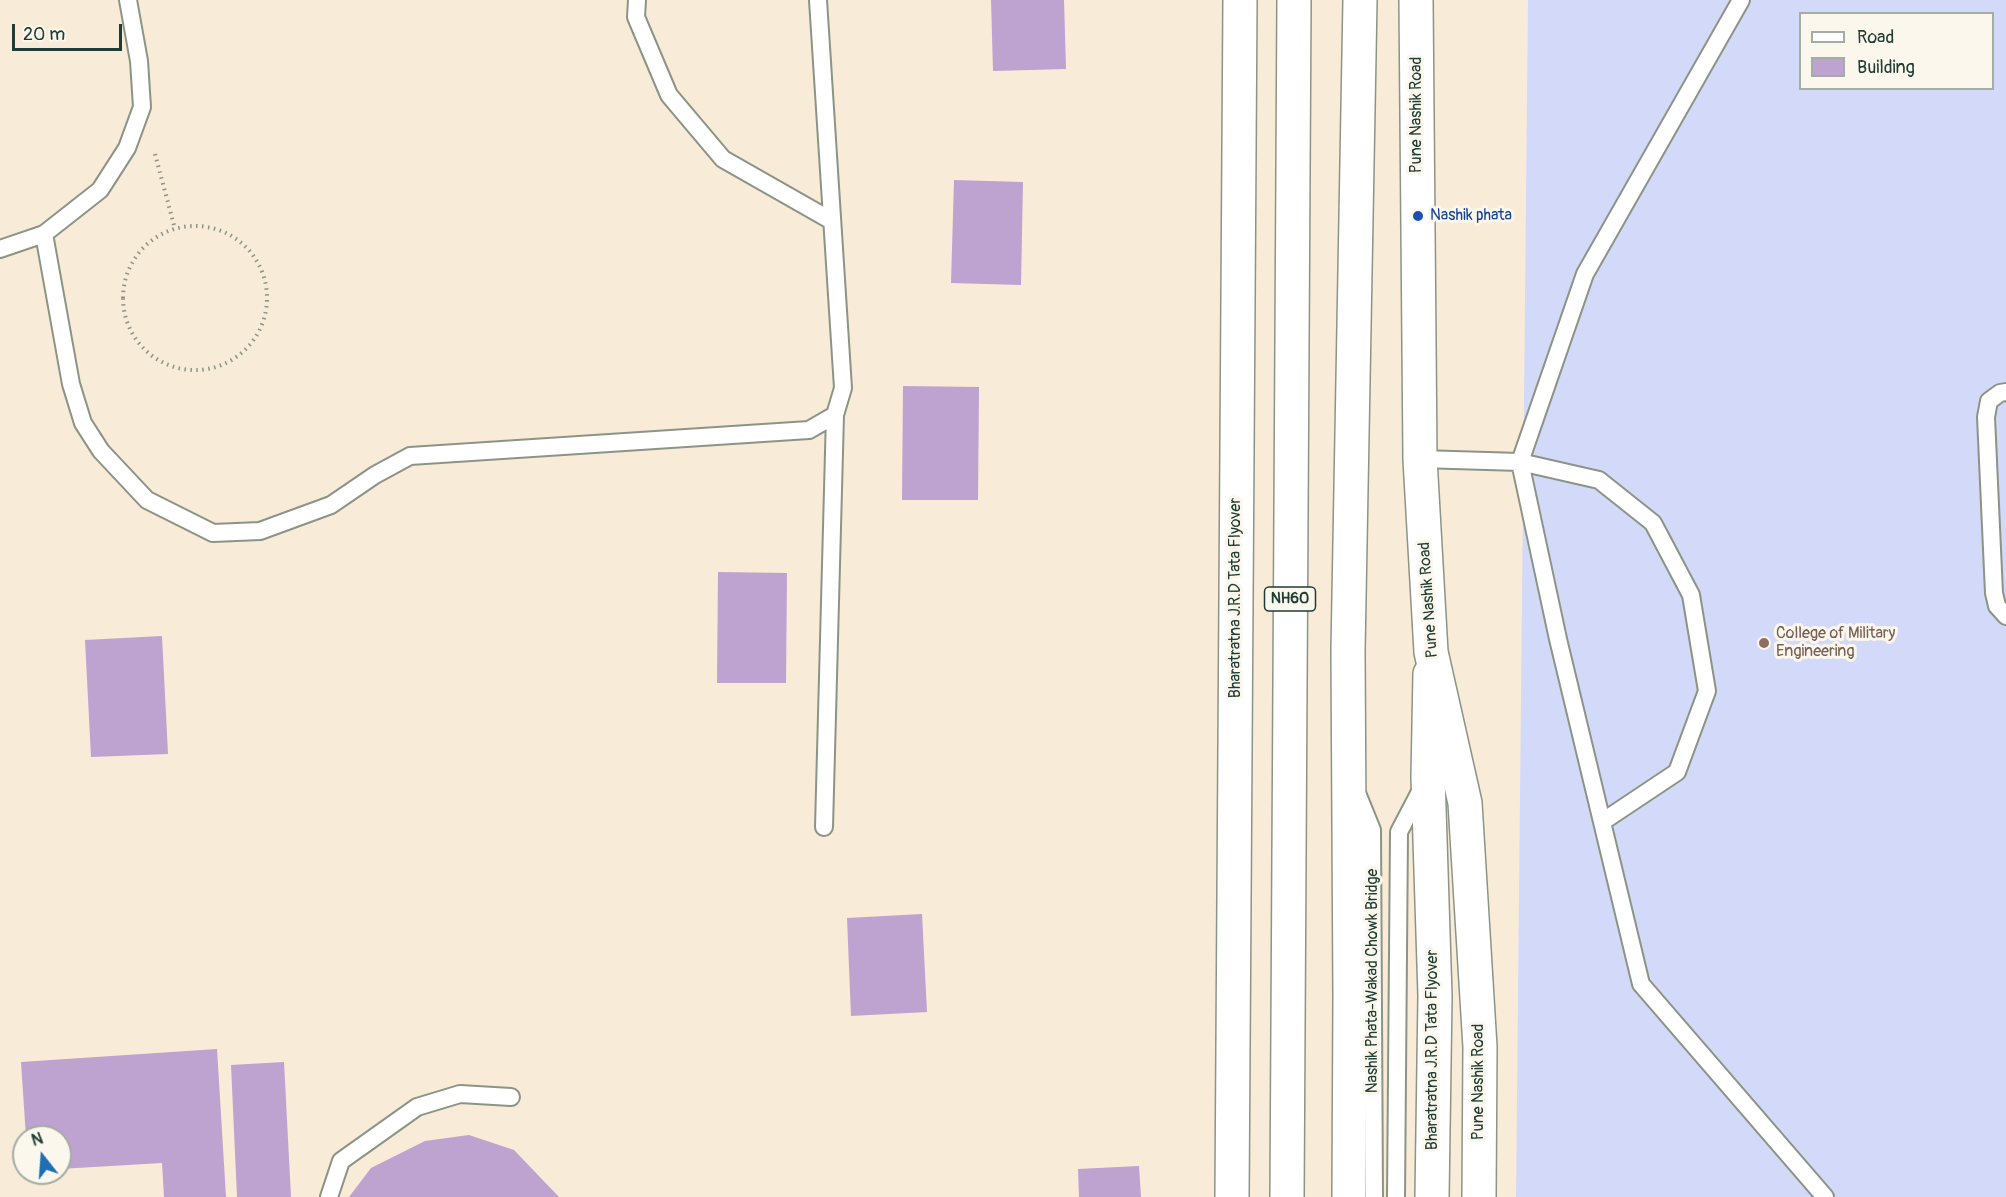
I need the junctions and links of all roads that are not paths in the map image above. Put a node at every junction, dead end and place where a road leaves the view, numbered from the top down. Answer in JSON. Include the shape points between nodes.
{"nodes":[{"id":1,"x":128,"y":0,"type":"edge"},
{"id":2,"x":637,"y":0,"type":"edge"},
{"id":3,"x":818,"y":0,"type":"edge"},
{"id":4,"x":1240,"y":0,"type":"edge"},
{"id":5,"x":1294,"y":0,"type":"edge"},
{"id":6,"x":1360,"y":0,"type":"edge"},
{"id":7,"x":1416,"y":0,"type":"edge"},
{"id":8,"x":1742,"y":0,"type":"edge"},
{"id":9,"x":832,"y":222,"type":"junction"},
{"id":10,"x":44,"y":234,"type":"junction"},
{"id":11,"x":0,"y":249,"type":"edge"},
{"id":12,"x":2006,"y":392,"type":"edge"},
{"id":13,"x":835,"y":415,"type":"junction"},
{"id":14,"x":1420,"y":459,"type":"junction"},
{"id":15,"x":1520,"y":462,"type":"junction"},
{"id":16,"x":2006,"y":616,"type":"edge"},
{"id":17,"x":1431,"y":651,"type":"junction"},
{"id":18,"x":1348,"y":770,"type":"junction"},
{"id":19,"x":1428,"y":777,"type":"junction"},
{"id":20,"x":1602,"y":822,"type":"junction"},
{"id":21,"x":824,"y":827,"type":"dead end"},
{"id":22,"x":511,"y":1097,"type":"dead end"},
{"id":23,"x":329,"y":1197,"type":"edge"},
{"id":24,"x":1232,"y":1197,"type":"edge"},
{"id":25,"x":1287,"y":1197,"type":"edge"},
{"id":26,"x":1349,"y":1197,"type":"edge"},
{"id":27,"x":1374,"y":1197,"type":"edge"},
{"id":28,"x":1396,"y":1197,"type":"edge"},
{"id":29,"x":1432,"y":1197,"type":"edge"},
{"id":30,"x":1479,"y":1197,"type":"edge"},
{"id":31,"x":1825,"y":1197,"type":"edge"}],
"edges":[{"from":1,"to":10,"type":"lane","via":[[142,107],[127,147],[100,190]]},
{"from":2,"to":9,"type":"lane","via":[[636,17],[669,95],[723,159]]},
{"from":3,"to":9,"type":"lane"},
{"from":4,"to":24,"type":"main road","name":"Bharatratna J.R.D Tata Flyover"},
{"from":5,"to":25,"type":"main road","number":"NH60"},
{"from":6,"to":18,"type":"main road"},
{"from":7,"to":14,"type":"main road","name":"Pune Nashik Road"},
{"from":8,"to":15,"type":"lane","via":[[1585,274]]},
{"from":9,"to":13,"type":"lane","via":[[843,387]]},
{"from":10,"to":11,"type":"lane"},
{"from":10,"to":13,"type":"lane","via":[[71,384],[83,423],[101,451],[147,500],[213,533],[260,531],[331,505],[410,456],[809,430]]},
{"from":12,"to":16,"type":"lane","via":[[1989,401],[1986,417],[1994,593],[1997,606]]},
{"from":13,"to":21,"type":"lane"},
{"from":14,"to":15,"type":"lane"},
{"from":14,"to":17,"type":"main road","name":"Pune Nashik Road"},
{"from":15,"to":20,"type":"lane"},
{"from":15,"to":20,"type":"lane","via":[[1599,480],[1653,523],[1691,595],[1707,691],[1677,771]]},
{"from":17,"to":19,"type":"main road","name":"Bharatratna J.R.D Tata Flyover"},
{"from":17,"to":30,"type":"main road","name":"Pune Nashik Road","via":[[1465,803],[1480,1047]]},
{"from":18,"to":26,"type":"main road"},
{"from":18,"to":27,"type":"lane","name":"Nashik Phata-Wakad Chowk Bridge","via":[[1372,830]]},
{"from":19,"to":28,"type":"lane","name":"Nashik Phata-Wakad Chowk Bridge","via":[[1399,832]]},
{"from":19,"to":29,"type":"main road","name":"Bharatratna J.R.D Tata Flyover","via":[[1435,996]]},
{"from":20,"to":31,"type":"lane","via":[[1641,984]]},
{"from":22,"to":23,"type":"lane","via":[[460,1094],[417,1107],[340,1161]]}]}
